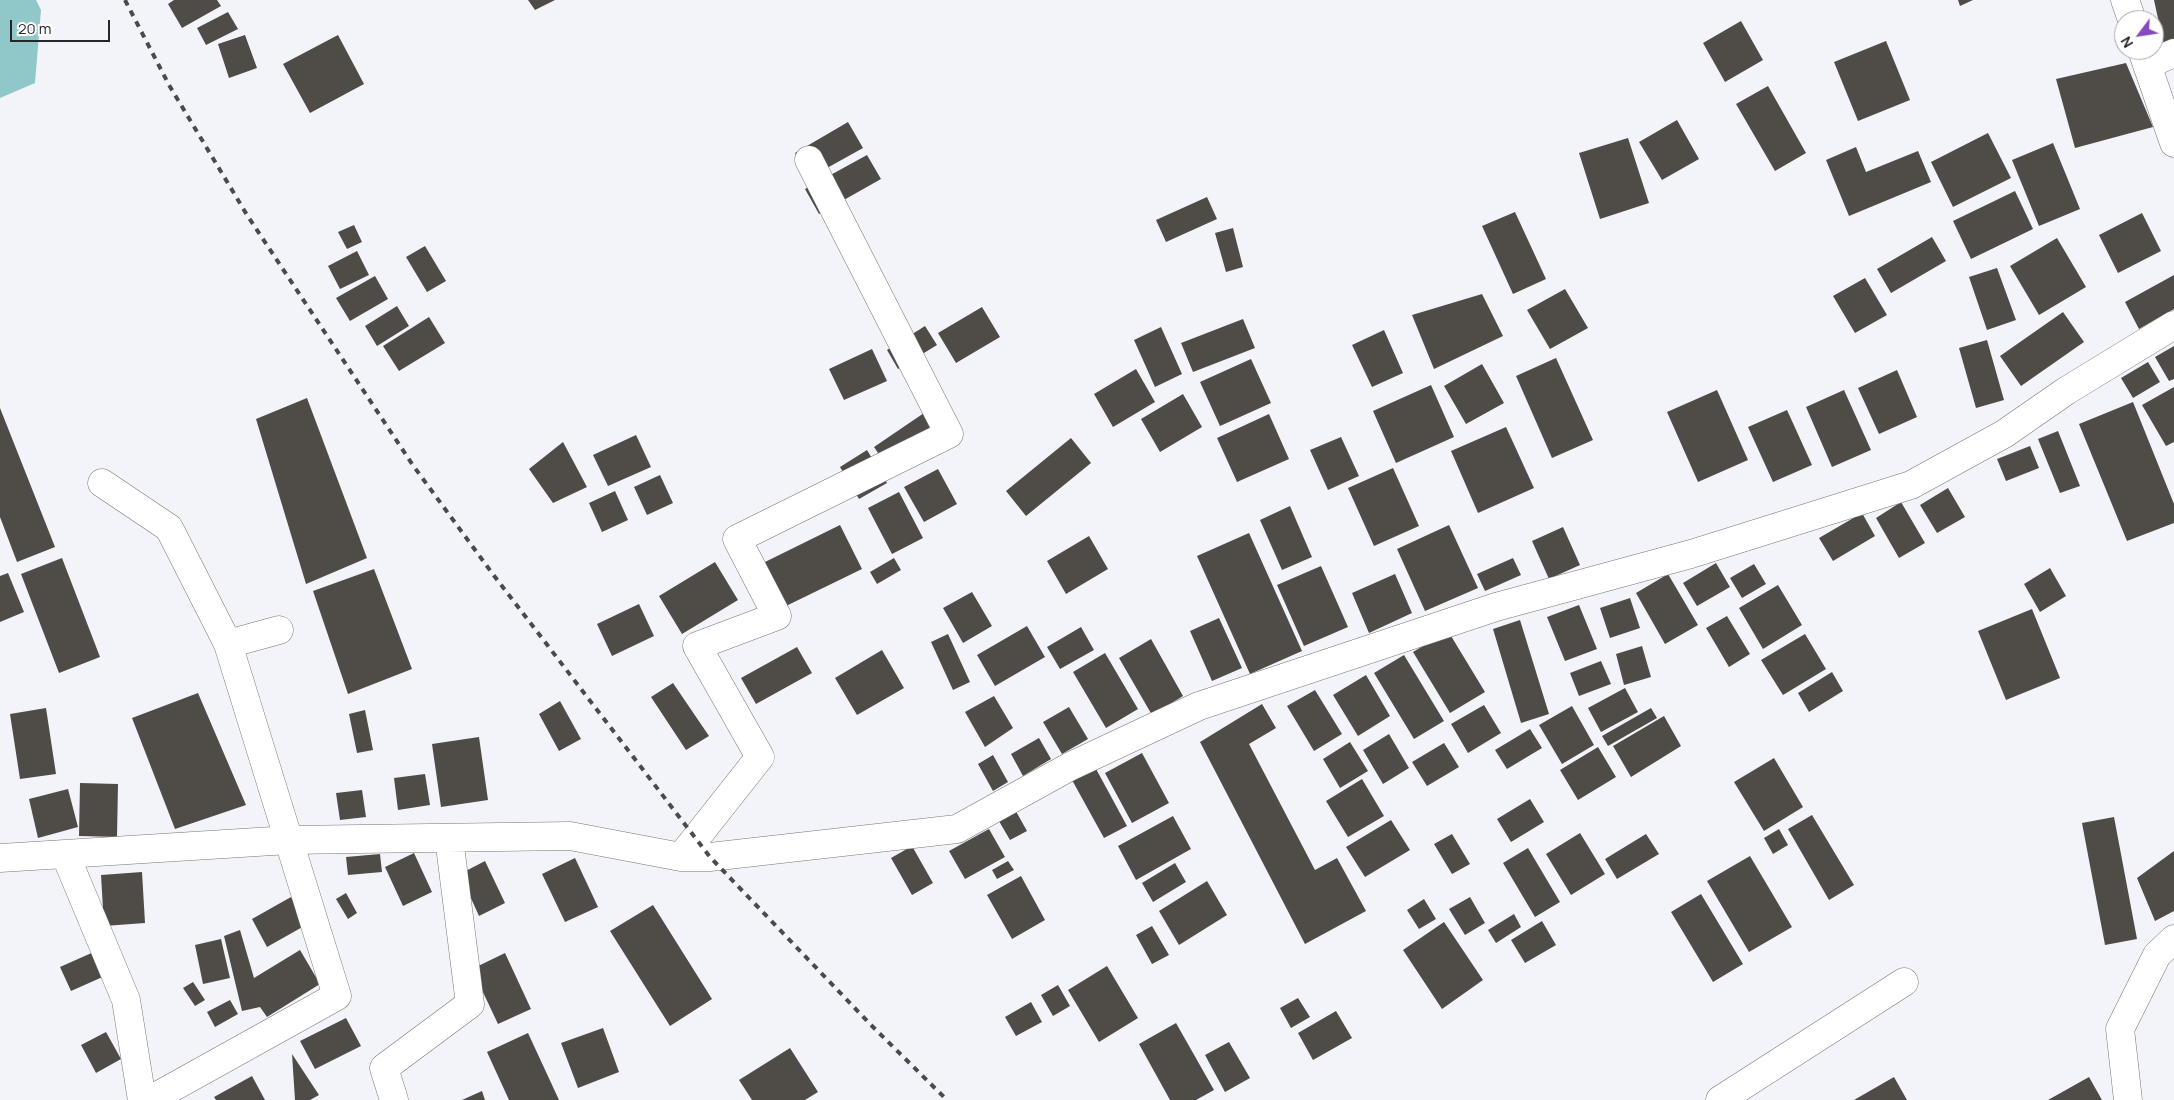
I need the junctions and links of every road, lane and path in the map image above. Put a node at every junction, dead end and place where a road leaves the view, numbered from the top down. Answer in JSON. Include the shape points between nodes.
{"nodes":[{"id":1,"x":2146,"y":60,"type":"edge"},
{"id":2,"x":2174,"y":143,"type":"edge"},
{"id":3,"x":808,"y":160,"type":"dead end"},
{"id":4,"x":2174,"y":325,"type":"edge"},
{"id":5,"x":102,"y":482,"type":"dead end"},
{"id":6,"x":279,"y":630,"type":"dead end"},
{"id":7,"x":228,"y":644,"type":"junction"},
{"id":8,"x":450,"y":838,"type":"junction"},
{"id":9,"x":288,"y":840,"type":"junction"},
{"id":10,"x":65,"y":854,"type":"junction"},
{"id":11,"x":681,"y":857,"type":"junction"},
{"id":12,"x":0,"y":858,"type":"edge"},
{"id":13,"x":2174,"y":939,"type":"edge"},
{"id":14,"x":1904,"y":982,"type":"dead end"},
{"id":15,"x":142,"y":1100,"type":"edge"},
{"id":16,"x":150,"y":1100,"type":"edge"},
{"id":17,"x":394,"y":1100,"type":"edge"},
{"id":18,"x":1720,"y":1100,"type":"edge"},
{"id":19,"x":2128,"y":1100,"type":"edge"}],
"edges":[{"from":1,"to":2,"type":"street"},
{"from":3,"to":11,"type":"street","via":[[949,434],[737,539],[777,616],[696,646],[760,757]]},
{"from":4,"to":11,"type":"street","via":[[2066,391],[2004,434],[1911,485],[1691,554],[1496,607],[1199,706],[1071,766],[958,829],[710,857]]},
{"from":5,"to":7,"type":"street","via":[[169,528]]},
{"from":6,"to":7,"type":"street"},
{"from":7,"to":9,"type":"street"},
{"from":8,"to":9,"type":"street"},
{"from":8,"to":11,"type":"street","via":[[570,836]]},
{"from":8,"to":17,"type":"street","via":[[470,1004],[384,1068]]},
{"from":9,"to":10,"type":"street"},
{"from":9,"to":16,"type":"street","via":[[337,996]]},
{"from":10,"to":12,"type":"street"},
{"from":10,"to":15,"type":"street","via":[[126,1000]]},
{"from":13,"to":19,"type":"street","via":[[2157,955],[2120,1029]]},
{"from":14,"to":18,"type":"street"}]}
